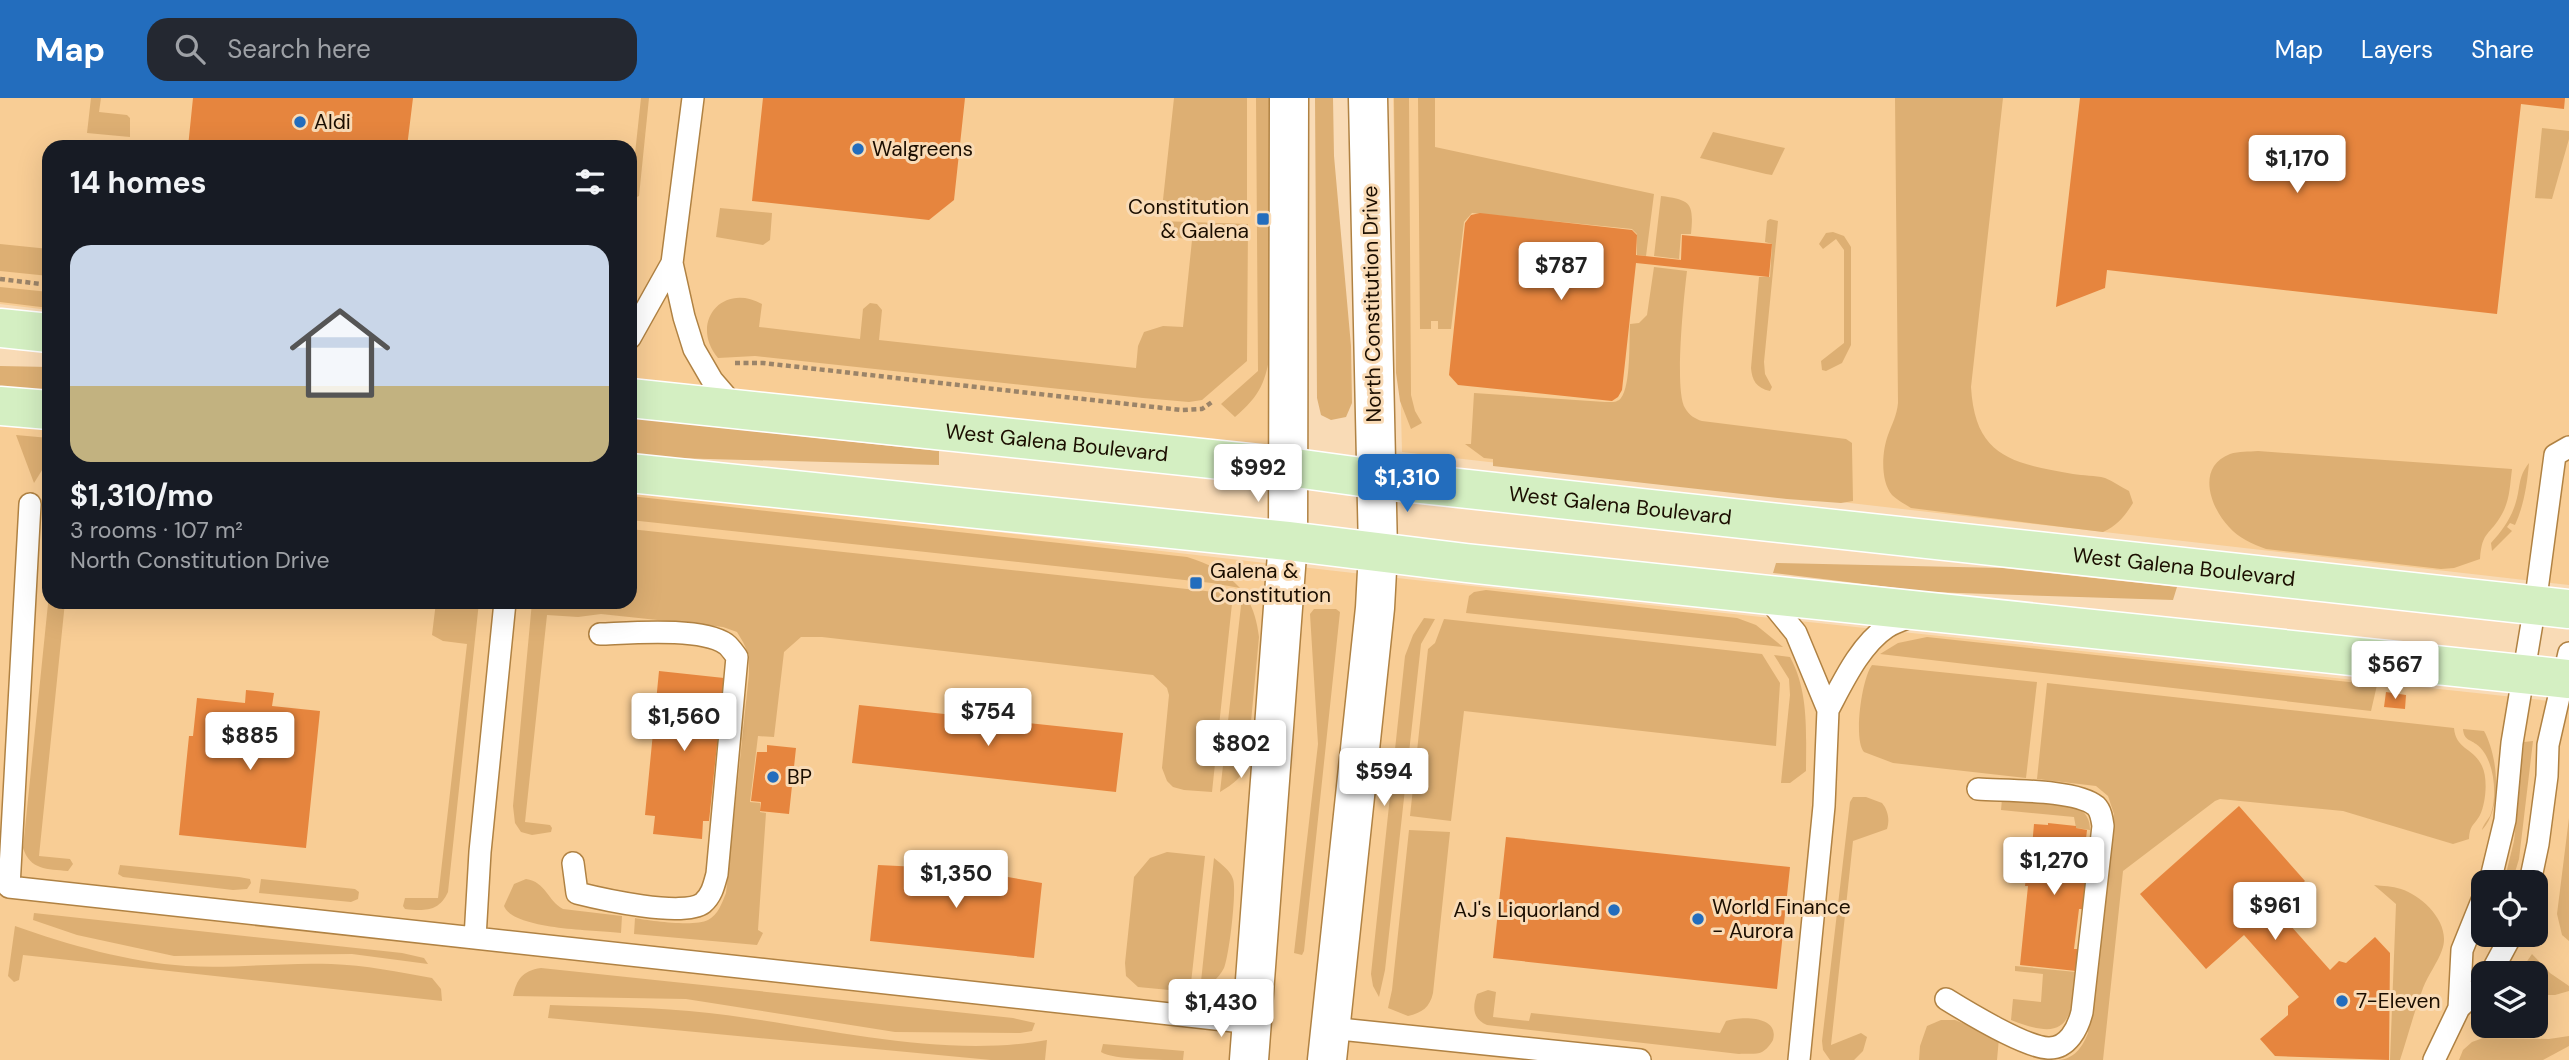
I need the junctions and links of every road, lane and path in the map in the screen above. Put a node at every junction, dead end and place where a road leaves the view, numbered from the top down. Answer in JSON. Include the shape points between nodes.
{"nodes":[{"id":1,"x":693,"y":98,"type":"edge"},
{"id":2,"x":1289,"y":98,"type":"edge"},
{"id":3,"x":1368,"y":98,"type":"edge"},
{"id":4,"x":672,"y":263,"type":"junction"},
{"id":5,"x":0,"y":279,"type":"edge"},
{"id":6,"x":42,"y":284,"type":"edge"},
{"id":7,"x":637,"y":326,"type":"edge"},
{"id":8,"x":0,"y":328,"type":"edge"},
{"id":9,"x":42,"y":332,"type":"edge"},
{"id":10,"x":702,"y":363,"type":"junction"},
{"id":11,"x":637,"y":399,"type":"edge"},
{"id":12,"x":1212,"y":402,"type":"dead end"},
{"id":13,"x":0,"y":406,"type":"edge"},
{"id":14,"x":42,"y":409,"type":"edge"},
{"id":15,"x":737,"y":410,"type":"junction"},
{"id":16,"x":2569,"y":447,"type":"edge"},
{"id":17,"x":1288,"y":467,"type":"junction"},
{"id":18,"x":637,"y":474,"type":"edge"},
{"id":19,"x":1376,"y":479,"type":"junction"},
{"id":20,"x":30,"y":504,"type":"dead end"},
{"id":21,"x":1288,"y":541,"type":"junction"},
{"id":22,"x":1378,"y":552,"type":"junction"},
{"id":23,"x":1764,"y":594,"type":"junction"},
{"id":24,"x":2552,"y":607,"type":"edge"},
{"id":25,"x":504,"y":609,"type":"edge"},
{"id":26,"x":1923,"y":611,"type":"junction"},
{"id":27,"x":600,"y":634,"type":"dead end"},
{"id":28,"x":2567,"y":670,"type":"edge"},
{"id":29,"x":2524,"y":674,"type":"junction"},
{"id":30,"x":1828,"y":710,"type":"junction"},
{"id":31,"x":1978,"y":789,"type":"dead end"},
{"id":32,"x":573,"y":863,"type":"dead end"},
{"id":33,"x":2493,"y":870,"type":"edge"},
{"id":34,"x":2532,"y":870,"type":"edge"},
{"id":35,"x":2471,"y":928,"type":"edge"},
{"id":36,"x":475,"y":938,"type":"junction"},
{"id":37,"x":2471,"y":996,"type":"edge"},
{"id":38,"x":1946,"y":999,"type":"dead end"},
{"id":39,"x":2459,"y":1007,"type":"junction"},
{"id":40,"x":1251,"y":1042,"type":"edge"},
{"id":41,"x":1328,"y":1044,"type":"edge"},
{"id":42,"x":1482,"y":1052,"type":"edge"},
{"id":43,"x":1640,"y":1060,"type":"edge"},
{"id":44,"x":1799,"y":1060,"type":"edge"},
{"id":45,"x":2434,"y":1060,"type":"edge"}],
"edges":[{"from":1,"to":4,"type":"lane"},
{"from":2,"to":17,"type":"street"},
{"from":3,"to":19,"type":"street","name":"North Constitution Drive"},
{"from":4,"to":7,"type":"lane"},
{"from":4,"to":10,"type":"lane","via":[[684,317]]},
{"from":5,"to":6,"type":"path"},
{"from":8,"to":9,"type":"main road"},
{"from":10,"to":12,"type":"path","via":[[763,363],[1181,410],[1202,409]]},
{"from":10,"to":15,"type":"lane"},
{"from":11,"to":15,"type":"main road","name":"West Galena Boulevard"},
{"from":13,"to":14,"type":"main road"},
{"from":15,"to":17,"type":"main road","name":"West Galena Boulevard"},
{"from":16,"to":24,"type":"lane","via":[[2555,455]]},
{"from":17,"to":19,"type":"main road","name":"West Galena Boulevard"},
{"from":17,"to":21,"type":"street"},
{"from":18,"to":21,"type":"main road"},
{"from":19,"to":22,"type":"street","name":"North Constitution Drive"},
{"from":19,"to":24,"type":"main road","name":"West Galena Boulevard"},
{"from":20,"to":36,"type":"lane","via":[[9,887]]},
{"from":21,"to":22,"type":"main road"},
{"from":21,"to":40,"type":"street"},
{"from":22,"to":23,"type":"main road"},
{"from":22,"to":41,"type":"street","name":"North Constitution Drive"},
{"from":23,"to":26,"type":"main road"},
{"from":23,"to":30,"type":"lane","via":[[1796,634]]},
{"from":24,"to":29,"type":"lane"},
{"from":25,"to":36,"type":"lane"},
{"from":26,"to":29,"type":"main road"},
{"from":26,"to":30,"type":"lane","via":[[1887,628],[1872,642]]},
{"from":27,"to":32,"type":"lane","via":[[661,631],[705,637],[727,644],[737,657],[717,874],[712,894],[700,906],[671,909],[577,893]]},
{"from":28,"to":29,"type":"main road"},
{"from":28,"to":34,"type":"lane","via":[[2548,745]]},
{"from":29,"to":33,"type":"lane","via":[[2505,820]]},
{"from":30,"to":44,"type":"lane","via":[[1824,806]]},
{"from":31,"to":38,"type":"lane","via":[[2072,795],[2097,807],[2102,816],[2082,1012],[2070,1037],[2047,1048],[1981,1021]]},
{"from":35,"to":39,"type":"lane","via":[[2462,950]]},
{"from":36,"to":40,"type":"lane"},
{"from":37,"to":39,"type":"lane"},
{"from":39,"to":45,"type":"lane"},
{"from":41,"to":42,"type":"lane"},
{"from":42,"to":43,"type":"lane"}]}
